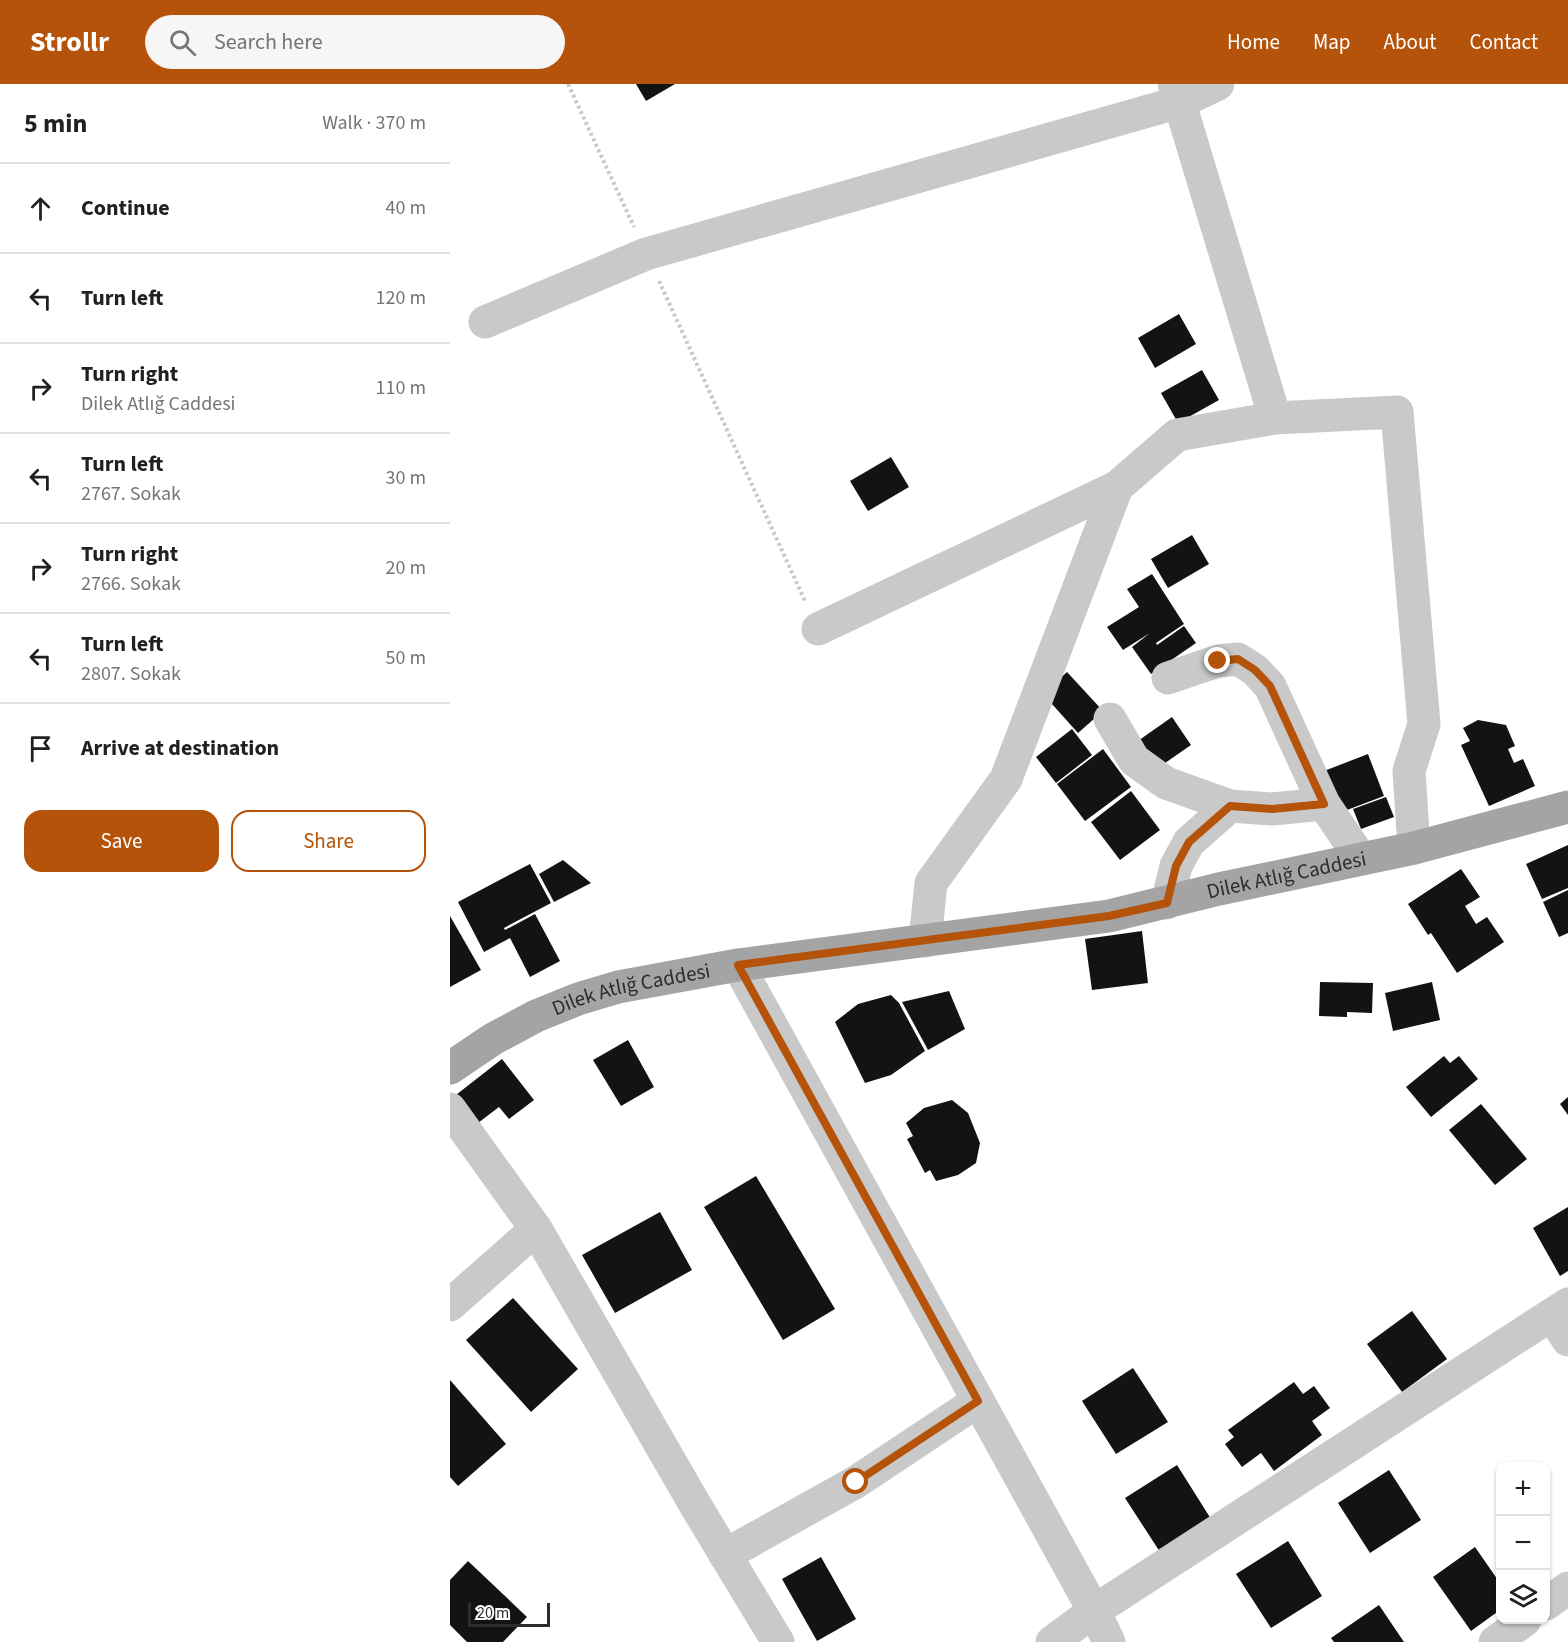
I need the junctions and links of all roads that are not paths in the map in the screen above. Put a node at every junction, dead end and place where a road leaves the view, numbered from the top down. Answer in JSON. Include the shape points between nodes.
{"nodes":[{"id":1,"x":1218,"y":84,"type":"edge"},
{"id":2,"x":1177,"y":93,"type":"edge"},
{"id":3,"x":485,"y":322,"type":"dead end"},
{"id":4,"x":1275,"y":418,"type":"junction"},
{"id":5,"x":1117,"y":487,"type":"junction"},
{"id":6,"x":818,"y":629,"type":"road end"},
{"id":7,"x":1167,"y":678,"type":"dead end"},
{"id":8,"x":1110,"y":719,"type":"dead end"},
{"id":9,"x":1324,"y":804,"type":"junction"},
{"id":10,"x":1230,"y":806,"type":"junction"},
{"id":11,"x":1568,"y":807,"type":"edge"},
{"id":12,"x":1414,"y":848,"type":"junction"},
{"id":13,"x":1361,"y":859,"type":"junction"},
{"id":14,"x":1167,"y":903,"type":"junction"},
{"id":15,"x":925,"y":941,"type":"junction"},
{"id":16,"x":738,"y":965,"type":"junction"},
{"id":17,"x":450,"y":1068,"type":"edge"},
{"id":18,"x":450,"y":1109,"type":"edge"},
{"id":19,"x":536,"y":1229,"type":"junction"},
{"id":20,"x":450,"y":1305,"type":"edge"},
{"id":21,"x":1563,"y":1320,"type":"edge"},
{"id":22,"x":978,"y":1401,"type":"junction"},
{"id":23,"x":725,"y":1555,"type":"junction"},
{"id":24,"x":1568,"y":1588,"type":"edge"},
{"id":25,"x":1550,"y":1601,"type":"edge"},
{"id":26,"x":1094,"y":1611,"type":"junction"},
{"id":27,"x":1520,"y":1624,"type":"edge"},
{"id":28,"x":778,"y":1642,"type":"edge"},
{"id":29,"x":1052,"y":1642,"type":"edge"},
{"id":30,"x":1109,"y":1642,"type":"edge"},
{"id":31,"x":1495,"y":1642,"type":"edge"}],
"edges":[{"from":1,"to":2,"type":"street"},
{"from":2,"to":3,"type":"street","via":[[646,254]]},
{"from":2,"to":4,"type":"street"},
{"from":4,"to":5,"type":"street","via":[[1177,435]]},
{"from":4,"to":12,"type":"street","via":[[1397,412],[1424,724],[1409,771]]},
{"from":5,"to":6,"type":"street"},
{"from":5,"to":15,"type":"street","via":[[1006,779],[931,883]]},
{"from":7,"to":9,"type":"street","via":[[1218,661],[1238,659],[1255,670],[1270,686]]},
{"from":8,"to":10,"type":"street","via":[[1134,760],[1166,783]]},
{"from":9,"to":10,"type":"street","via":[[1272,809]]},
{"from":9,"to":13,"type":"street"},
{"from":10,"to":14,"type":"street","via":[[1189,842],[1176,866]]},
{"from":11,"to":12,"type":"main road","name":"Dilek Atlığ Caddesi"},
{"from":12,"to":13,"type":"main road","name":"Dilek Atlığ Caddesi"},
{"from":13,"to":14,"type":"main road","name":"Dilek Atlığ Caddesi"},
{"from":14,"to":15,"type":"main road","name":"Dilek Atlığ Caddesi","via":[[1109,916]]},
{"from":15,"to":16,"type":"main road","name":"Dilek Atlığ Caddesi"},
{"from":16,"to":17,"type":"main road","name":"Dilek Atlığ Caddesi","via":[[618,987],[578,999],[493,1039]]},
{"from":16,"to":22,"type":"street"},
{"from":18,"to":19,"type":"street"},
{"from":19,"to":20,"type":"street"},
{"from":19,"to":23,"type":"street"},
{"from":21,"to":26,"type":"street"},
{"from":22,"to":23,"type":"street","via":[[856,1482]]},
{"from":22,"to":26,"type":"street"},
{"from":23,"to":28,"type":"street"},
{"from":24,"to":25,"type":"street"},
{"from":26,"to":29,"type":"street"},
{"from":26,"to":30,"type":"street"},
{"from":27,"to":31,"type":"street"}]}
